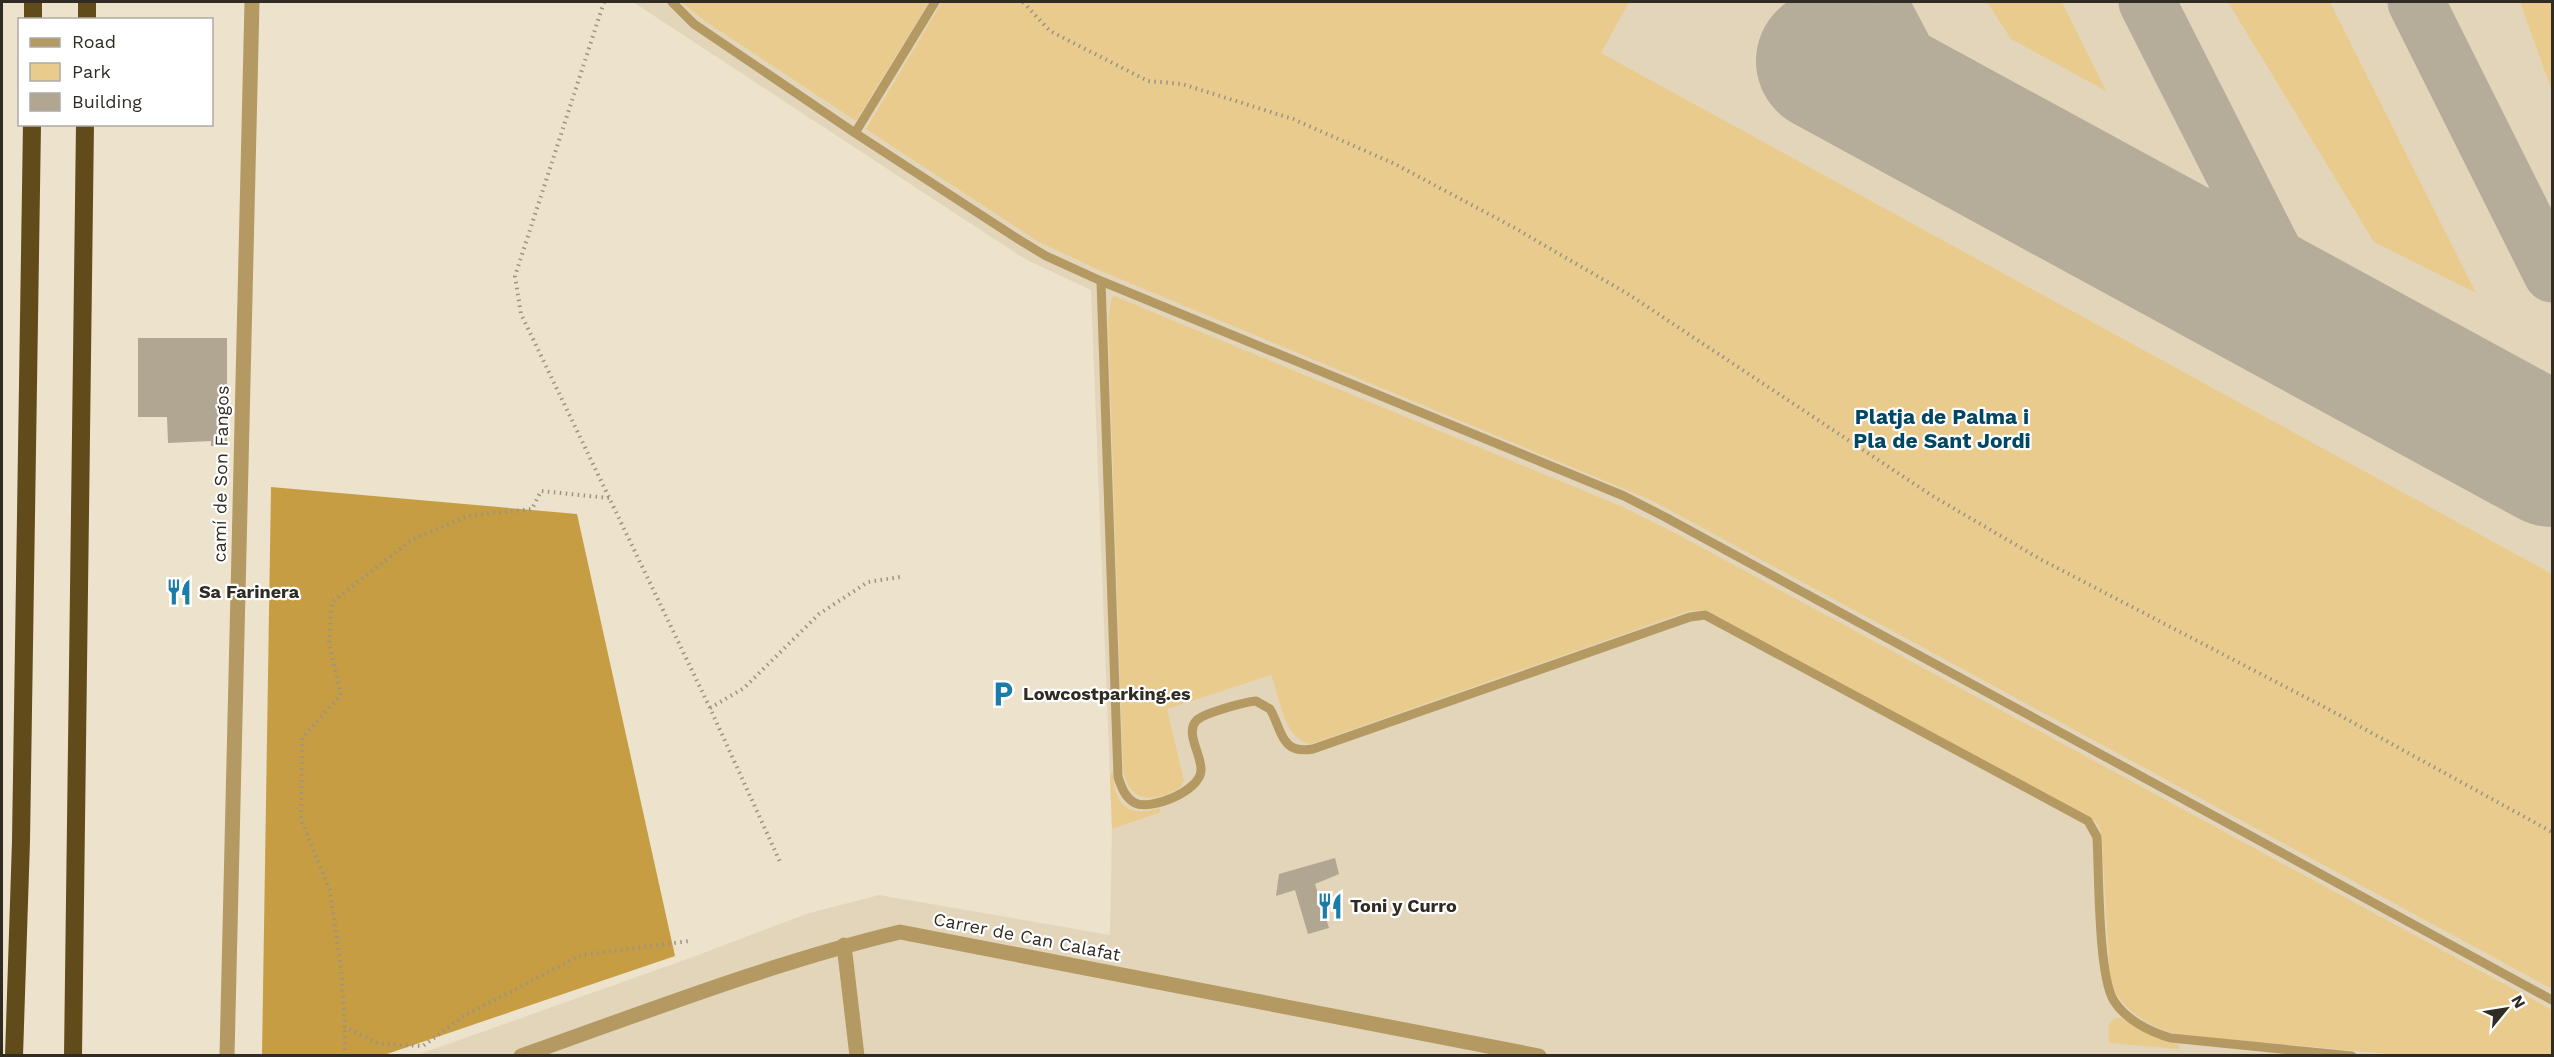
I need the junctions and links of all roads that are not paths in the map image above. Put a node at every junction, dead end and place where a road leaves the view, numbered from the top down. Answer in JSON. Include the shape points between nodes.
{"nodes":[{"id":1,"x":33,"y":2,"type":"edge"},
{"id":2,"x":87,"y":2,"type":"edge"},
{"id":3,"x":252,"y":2,"type":"edge"},
{"id":4,"x":672,"y":2,"type":"edge"},
{"id":5,"x":935,"y":2,"type":"edge"},
{"id":6,"x":33,"y":18,"type":"edge"},
{"id":7,"x":87,"y":18,"type":"edge"},
{"id":8,"x":32,"y":126,"type":"edge"},
{"id":9,"x":86,"y":126,"type":"edge"},
{"id":10,"x":855,"y":133,"type":"junction"},
{"id":11,"x":1101,"y":281,"type":"junction"},
{"id":12,"x":844,"y":945,"type":"junction"},
{"id":13,"x":2553,"y":1000,"type":"edge"},
{"id":14,"x":15,"y":1002,"type":"junction"},
{"id":15,"x":74,"y":1026,"type":"junction"},
{"id":16,"x":2,"y":1054,"type":"edge"},
{"id":17,"x":14,"y":1056,"type":"edge"},
{"id":18,"x":73,"y":1056,"type":"edge"},
{"id":19,"x":79,"y":1056,"type":"edge"},
{"id":20,"x":227,"y":1056,"type":"edge"},
{"id":21,"x":521,"y":1056,"type":"edge"},
{"id":22,"x":857,"y":1056,"type":"edge"},
{"id":23,"x":1539,"y":1056,"type":"edge"},
{"id":24,"x":2352,"y":1056,"type":"edge"}],
"edges":[{"from":1,"to":6,"type":"highway"},
{"from":2,"to":7,"type":"highway"},
{"from":3,"to":20,"type":"street","name":"camí de Son Fangos"},
{"from":4,"to":10,"type":"lane","via":[[694,24]]},
{"from":5,"to":10,"type":"lane"},
{"from":8,"to":14,"type":"highway"},
{"from":9,"to":15,"type":"highway"},
{"from":10,"to":11,"type":"lane","via":[[1046,256]]},
{"from":11,"to":13,"type":"lane","via":[[1624,496]]},
{"from":11,"to":24,"type":"lane","via":[[1118,777],[1133,802],[1153,804],[1197,783],[1202,771],[1192,731],[1200,717],[1256,701],[1270,708],[1289,745],[1300,750],[1313,749],[1705,615],[2088,821],[2097,837],[2105,976],[2114,1001],[2130,1018],[2171,1038]]},
{"from":12,"to":21,"type":"street","name":"Carrer de Can Calafat"},
{"from":12,"to":22,"type":"street"},
{"from":12,"to":23,"type":"street","name":"Carrer de Can Calafat","via":[[900,932]]},
{"from":14,"to":16,"type":"highway"},
{"from":14,"to":17,"type":"highway"},
{"from":15,"to":18,"type":"highway"},
{"from":15,"to":19,"type":"highway"}]}
